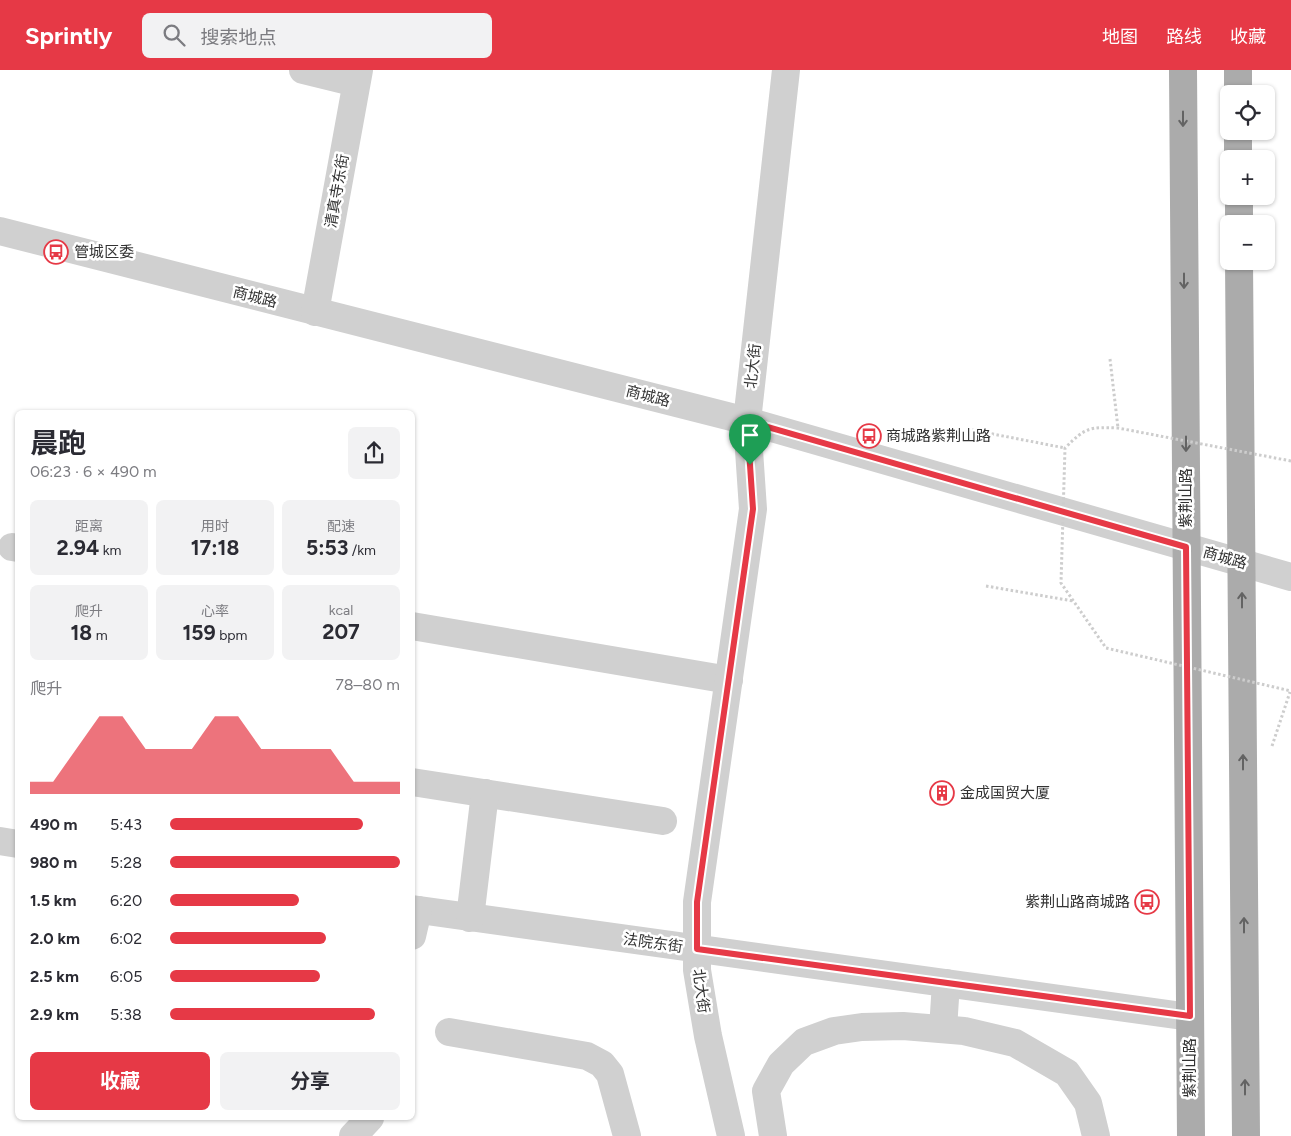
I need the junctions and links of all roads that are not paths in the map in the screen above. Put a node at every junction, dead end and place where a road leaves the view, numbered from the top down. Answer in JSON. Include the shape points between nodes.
{"nodes":[{"id":1,"x":304,"y":70,"type":"edge"},
{"id":2,"x":786,"y":70,"type":"edge"},
{"id":3,"x":1183,"y":70,"type":"edge"},
{"id":4,"x":1238,"y":70,"type":"edge"},
{"id":5,"x":357,"y":77,"type":"edge"},
{"id":6,"x":1238,"y":85,"type":"edge"},
{"id":7,"x":0,"y":231,"type":"edge"},
{"id":8,"x":1239,"y":270,"type":"edge"},
{"id":9,"x":314,"y":312,"type":"junction"},
{"id":10,"x":747,"y":421,"type":"junction"},
{"id":11,"x":1186,"y":547,"type":"junction"},
{"id":12,"x":1241,"y":563,"type":"junction"},
{"id":13,"x":1291,"y":577,"type":"edge"},
{"id":14,"x":415,"y":627,"type":"edge"},
{"id":15,"x":729,"y":680,"type":"junction"},
{"id":16,"x":415,"y":782,"type":"edge"},
{"id":17,"x":485,"y":793,"type":"junction"},
{"id":18,"x":663,"y":821,"type":"dead end"},
{"id":19,"x":0,"y":841,"type":"edge"},
{"id":20,"x":15,"y":844,"type":"edge"},
{"id":21,"x":415,"y":910,"type":"edge"},
{"id":22,"x":470,"y":918,"type":"junction"},
{"id":23,"x":697,"y":949,"type":"junction"},
{"id":24,"x":946,"y":983,"type":"junction"},
{"id":25,"x":1190,"y":1016,"type":"junction"},
{"id":26,"x":943,"y":1029,"type":"junction"},
{"id":27,"x":449,"y":1032,"type":"dead end"},
{"id":28,"x":368,"y":1120,"type":"edge"},
{"id":29,"x":353,"y":1136,"type":"edge"},
{"id":30,"x":627,"y":1136,"type":"edge"},
{"id":31,"x":730,"y":1136,"type":"edge"},
{"id":32,"x":773,"y":1136,"type":"edge"},
{"id":33,"x":1096,"y":1136,"type":"edge"},
{"id":34,"x":1191,"y":1136,"type":"edge"},
{"id":35,"x":1246,"y":1136,"type":"edge"}],
"edges":[{"from":1,"to":5,"type":"street"},
{"from":2,"to":10,"type":"street","name":"北大街"},
{"from":3,"to":11,"type":"main road","name":"紫荆山路","one_way":true},
{"from":4,"to":6,"type":"main road"},
{"from":5,"to":9,"type":"street","name":"清真寺东街"},
{"from":7,"to":9,"type":"street","name":"商城路"},
{"from":8,"to":12,"type":"main road"},
{"from":9,"to":10,"type":"street","name":"商城路"},
{"from":10,"to":11,"type":"street","name":"商城路"},
{"from":10,"to":15,"type":"street","name":"北大街","via":[[753,509]]},
{"from":11,"to":12,"type":"street","name":"商城路"},
{"from":11,"to":25,"type":"main road","name":"紫荆山路"},
{"from":12,"to":13,"type":"street","name":"商城路"},
{"from":35,"to":12,"type":"main road","one_way":true},
{"from":14,"to":15,"type":"street"},
{"from":15,"to":23,"type":"street","name":"北大街","via":[[697,902]]},
{"from":16,"to":17,"type":"street"},
{"from":17,"to":18,"type":"street"},
{"from":17,"to":22,"type":"street"},
{"from":19,"to":20,"type":"street"},
{"from":21,"to":22,"type":"street","name":"法院东街"},
{"from":22,"to":23,"type":"street","name":"法院东街"},
{"from":23,"to":24,"type":"street","name":"法院东街"},
{"from":23,"to":31,"type":"street","name":"北大街","via":[[697,970],[708,1036]]},
{"from":24,"to":25,"type":"street","name":"法院东街"},
{"from":24,"to":26,"type":"street"},
{"from":25,"to":34,"type":"main road","name":"紫荆山路"},
{"from":26,"to":32,"type":"street","via":[[862,1027],[834,1031],[804,1042],[781,1064],[766,1091]]},
{"from":26,"to":33,"type":"street","via":[[1014,1043],[1067,1073],[1088,1103]]},
{"from":27,"to":30,"type":"street","via":[[587,1056],[602,1064],[610,1074]]},
{"from":28,"to":29,"type":"street"}]}
